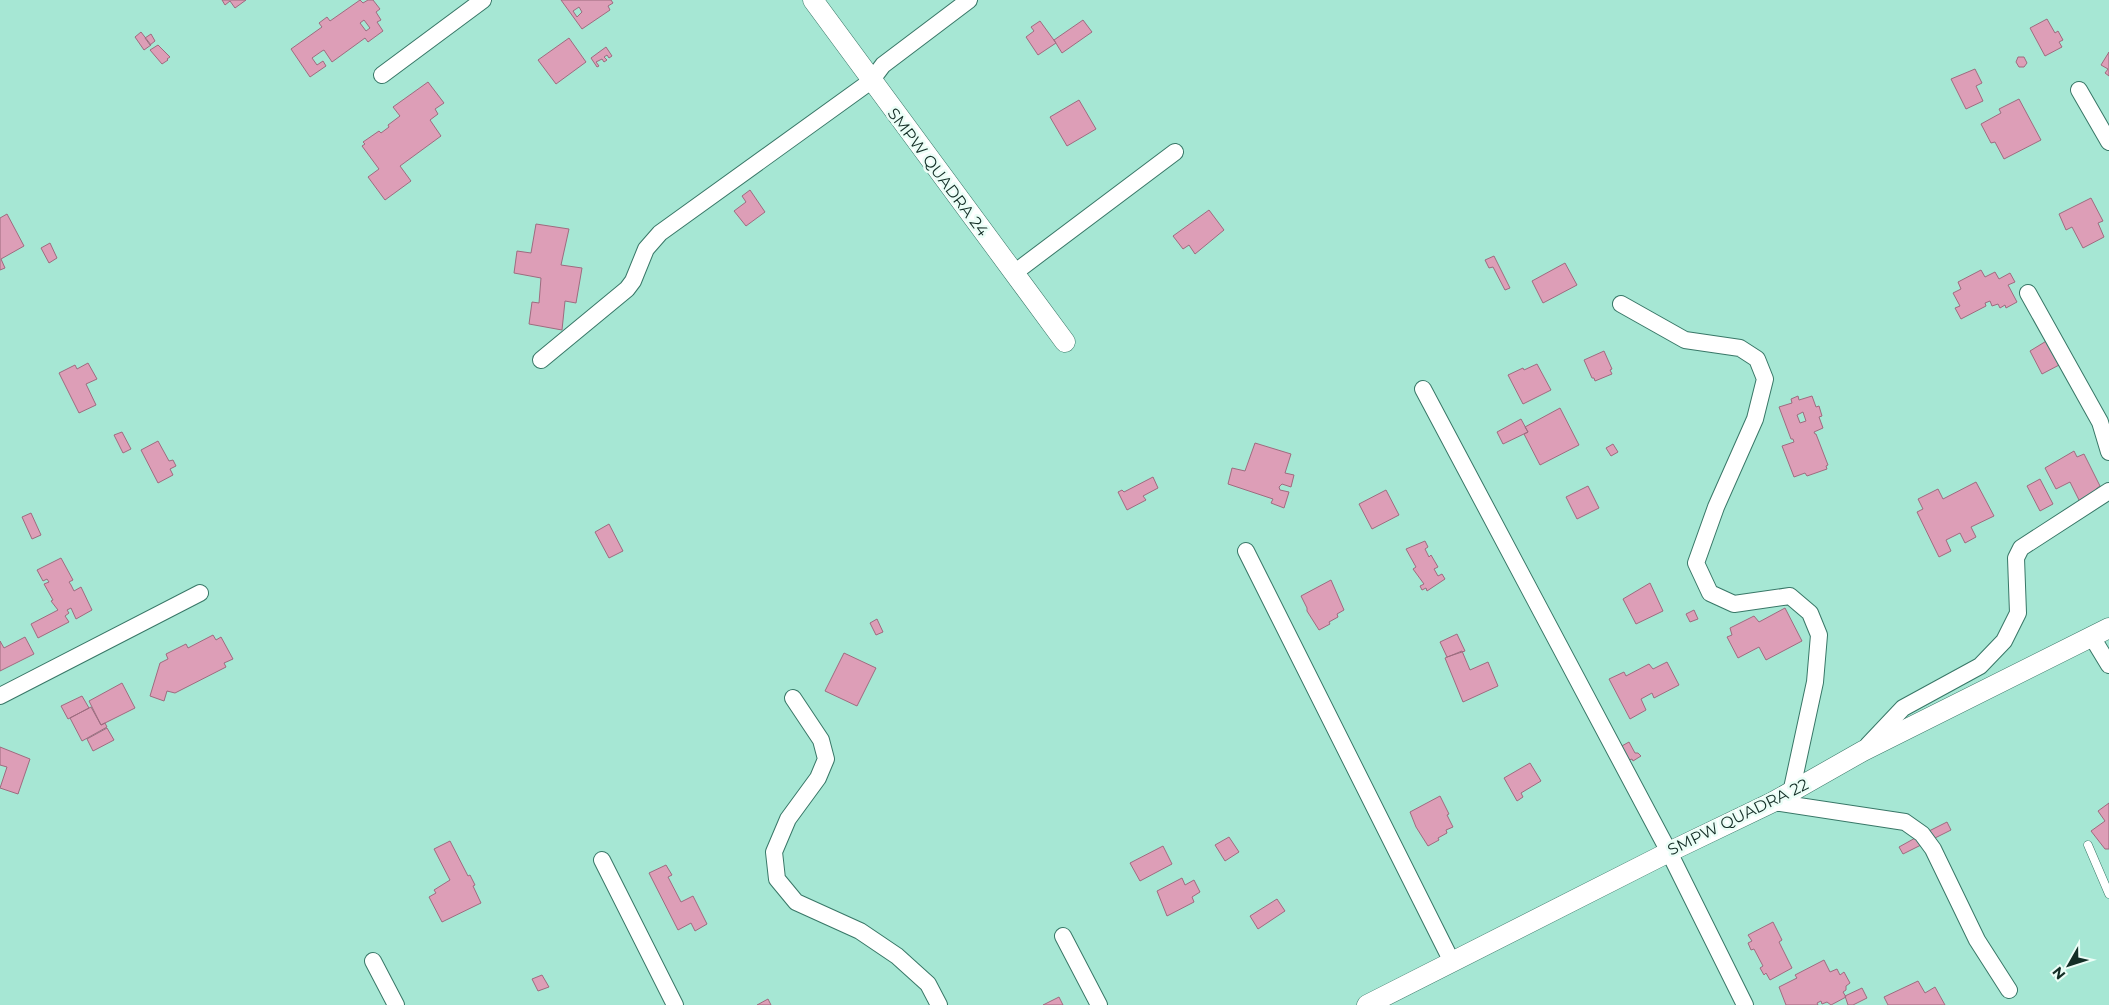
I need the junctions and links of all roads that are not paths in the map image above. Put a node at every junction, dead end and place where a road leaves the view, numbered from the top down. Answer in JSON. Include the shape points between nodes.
{"nodes":[{"id":1,"x":483,"y":0,"type":"edge"},
{"id":2,"x":813,"y":0,"type":"edge"},
{"id":3,"x":969,"y":0,"type":"edge"},
{"id":4,"x":382,"y":75,"type":"dead end"},
{"id":5,"x":871,"y":81,"type":"junction"},
{"id":6,"x":2079,"y":90,"type":"dead end"},
{"id":7,"x":2109,"y":142,"type":"edge"},
{"id":8,"x":1176,"y":152,"type":"dead end"},
{"id":9,"x":1014,"y":273,"type":"junction"},
{"id":10,"x":2028,"y":293,"type":"dead end"},
{"id":11,"x":1621,"y":304,"type":"dead end"},
{"id":12,"x":1065,"y":342,"type":"dead end"},
{"id":13,"x":542,"y":360,"type":"dead end"},
{"id":14,"x":1423,"y":388,"type":"dead end"},
{"id":15,"x":2109,"y":452,"type":"edge"},
{"id":16,"x":2109,"y":491,"type":"edge"},
{"id":17,"x":1246,"y":551,"type":"dead end"},
{"id":18,"x":200,"y":593,"type":"dead end"},
{"id":19,"x":2101,"y":632,"type":"edge"},
{"id":20,"x":2109,"y":665,"type":"edge"},
{"id":21,"x":0,"y":696,"type":"edge"},
{"id":22,"x":793,"y":698,"type":"dead end"},
{"id":23,"x":1863,"y":750,"type":"junction"},
{"id":24,"x":1792,"y":793,"type":"junction"},
{"id":25,"x":1773,"y":802,"type":"junction"},
{"id":26,"x":2088,"y":845,"type":"dead end"},
{"id":27,"x":1669,"y":852,"type":"junction"},
{"id":28,"x":602,"y":860,"type":"dead end"},
{"id":29,"x":2109,"y":894,"type":"edge"},
{"id":30,"x":1063,"y":936,"type":"dead end"},
{"id":31,"x":373,"y":961,"type":"dead end"},
{"id":32,"x":1452,"y":962,"type":"junction"},
{"id":33,"x":2009,"y":990,"type":"dead end"},
{"id":34,"x":396,"y":1005,"type":"edge"},
{"id":35,"x":675,"y":1005,"type":"edge"},
{"id":36,"x":939,"y":1005,"type":"edge"},
{"id":37,"x":1100,"y":1005,"type":"edge"},
{"id":38,"x":1367,"y":1005,"type":"edge"},
{"id":39,"x":1745,"y":1005,"type":"edge"}],
"edges":[{"from":1,"to":4,"type":"street"},
{"from":2,"to":5,"type":"street","name":"SMPW QUADRA 24"},
{"from":3,"to":5,"type":"street","via":[[883,65]]},
{"from":5,"to":9,"type":"street","name":"SMPW QUADRA 24"},
{"from":5,"to":13,"type":"street","via":[[660,233],[646,249],[627,289]]},
{"from":6,"to":7,"type":"street"},
{"from":8,"to":9,"type":"street"},
{"from":9,"to":12,"type":"street","name":"SMPW QUADRA 24"},
{"from":10,"to":15,"type":"street","via":[[2100,422]]},
{"from":11,"to":24,"type":"street","via":[[1685,340],[1740,348],[1757,359],[1765,379],[1755,419],[1696,563],[1710,593],[1734,604],[1790,596],[1810,613],[1819,635],[1816,682]]},
{"from":14,"to":27,"type":"street"},
{"from":16,"to":23,"type":"street","via":[[2021,548],[2016,558],[2018,613],[2004,642],[1980,666],[1904,708]]},
{"from":17,"to":32,"type":"street"},
{"from":18,"to":21,"type":"street"},
{"from":19,"to":20,"type":"street"},
{"from":19,"to":23,"type":"street","name":"SMPW QUADRA 22"},
{"from":22,"to":36,"type":"street","via":[[822,740],[826,759],[818,778],[788,819],[774,852],[777,879],[796,902],[860,931],[897,956],[928,984]]},
{"from":23,"to":24,"type":"street","name":"SMPW QUADRA 22"},
{"from":24,"to":25,"type":"street","name":"SMPW QUADRA 22"},
{"from":25,"to":27,"type":"street","name":"SMPW QUADRA 22"},
{"from":25,"to":33,"type":"street","via":[[1906,822],[1922,834],[1933,849],[1977,940]]},
{"from":26,"to":29,"type":"lane"},
{"from":27,"to":32,"type":"street","name":"SMPW QUADRA 22"},
{"from":27,"to":39,"type":"street"},
{"from":28,"to":35,"type":"street"},
{"from":30,"to":37,"type":"street"},
{"from":31,"to":34,"type":"street"},
{"from":32,"to":38,"type":"street","name":"SMPW QUADRA 22"}]}
